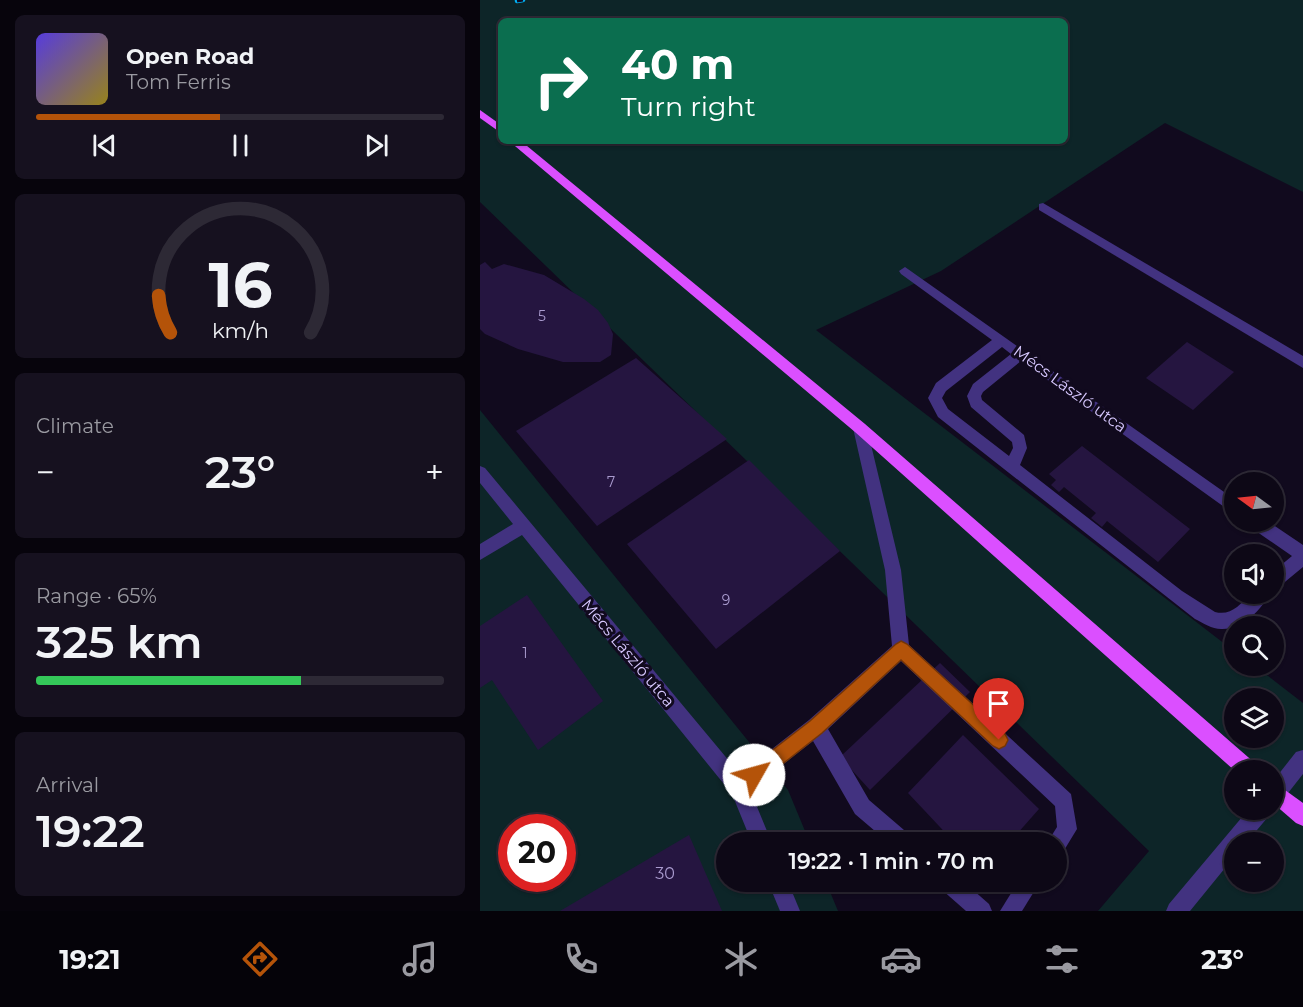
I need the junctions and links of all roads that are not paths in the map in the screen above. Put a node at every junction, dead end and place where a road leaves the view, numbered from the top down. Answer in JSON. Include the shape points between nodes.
{"nodes":[{"id":1,"x":480,"y":113,"type":"edge"},
{"id":2,"x":498,"y":128,"type":"edge"},
{"id":3,"x":518,"y":144,"type":"edge"},
{"id":4,"x":1043,"y":207,"type":"dead end"},
{"id":5,"x":905,"y":271,"type":"dead end"},
{"id":6,"x":1002,"y":340,"type":"junction"},
{"id":7,"x":1021,"y":354,"type":"junction"},
{"id":8,"x":1303,"y":363,"type":"edge"},
{"id":9,"x":860,"y":428,"type":"junction"},
{"id":10,"x":1012,"y":467,"type":"junction"},
{"id":11,"x":480,"y":472,"type":"edge"},
{"id":12,"x":1224,"y":500,"type":"edge"},
{"id":13,"x":524,"y":526,"type":"junction"},
{"id":14,"x":1270,"y":532,"type":"edge"},
{"id":15,"x":480,"y":553,"type":"edge"},
{"id":16,"x":1303,"y":556,"type":"edge"},
{"id":17,"x":1284,"y":572,"type":"edge"},
{"id":18,"x":1253,"y":604,"type":"edge"},
{"id":19,"x":901,"y":649,"type":"junction"},
{"id":20,"x":816,"y":727,"type":"junction"},
{"id":21,"x":1303,"y":759,"type":"edge"},
{"id":22,"x":1237,"y":760,"type":"edge"},
{"id":23,"x":1284,"y":782,"type":"edge"},
{"id":24,"x":739,"y":787,"type":"junction"},
{"id":25,"x":1284,"y":802,"type":"edge"},
{"id":26,"x":1303,"y":816,"type":"edge"},
{"id":27,"x":1253,"y":820,"type":"edge"},
{"id":28,"x":757,"y":832,"type":"edge"},
{"id":29,"x":891,"y":832,"type":"edge"},
{"id":30,"x":1062,"y":832,"type":"edge"},
{"id":31,"x":782,"y":892,"type":"edge"},
{"id":32,"x":960,"y":892,"type":"edge"},
{"id":33,"x":1023,"y":892,"type":"edge"},
{"id":34,"x":790,"y":911,"type":"edge"},
{"id":35,"x":982,"y":911,"type":"edge"},
{"id":36,"x":1010,"y":911,"type":"edge"},
{"id":37,"x":1176,"y":911,"type":"edge"}],
"edges":[{"from":1,"to":2,"type":"main road"},
{"from":3,"to":9,"type":"main road"},
{"from":4,"to":8,"type":"street"},
{"from":5,"to":6,"type":"street","name":"Mécs László utca"},
{"from":6,"to":7,"type":"street","name":"Mécs László utca"},
{"from":6,"to":10,"type":"street","via":[[941,387],[935,398],[943,413]]},
{"from":7,"to":10,"type":"street","via":[[978,388],[974,396],[976,403],[1019,439],[1020,448]]},
{"from":7,"to":12,"type":"street","name":"Mécs László utca"},
{"from":9,"to":19,"type":"street","via":[[893,570]]},
{"from":9,"to":22,"type":"main road"},
{"from":10,"to":18,"type":"street","via":[[1210,620],[1231,622]]},
{"from":11,"to":13,"type":"street","name":"Mécs László utca"},
{"from":13,"to":15,"type":"street"},
{"from":13,"to":24,"type":"street","name":"Mécs László utca"},
{"from":14,"to":16,"type":"street"},
{"from":16,"to":17,"type":"street"},
{"from":19,"to":20,"type":"street"},
{"from":19,"to":30,"type":"street","via":[[1064,801]]},
{"from":20,"to":24,"type":"street"},
{"from":20,"to":29,"type":"street","via":[[862,807]]},
{"from":21,"to":23,"type":"street"},
{"from":24,"to":28,"type":"street","name":"Mécs László utca"},
{"from":25,"to":26,"type":"main road"},
{"from":27,"to":37,"type":"street"},
{"from":31,"to":34,"type":"street"},
{"from":32,"to":35,"type":"street"},
{"from":33,"to":36,"type":"street"}]}
